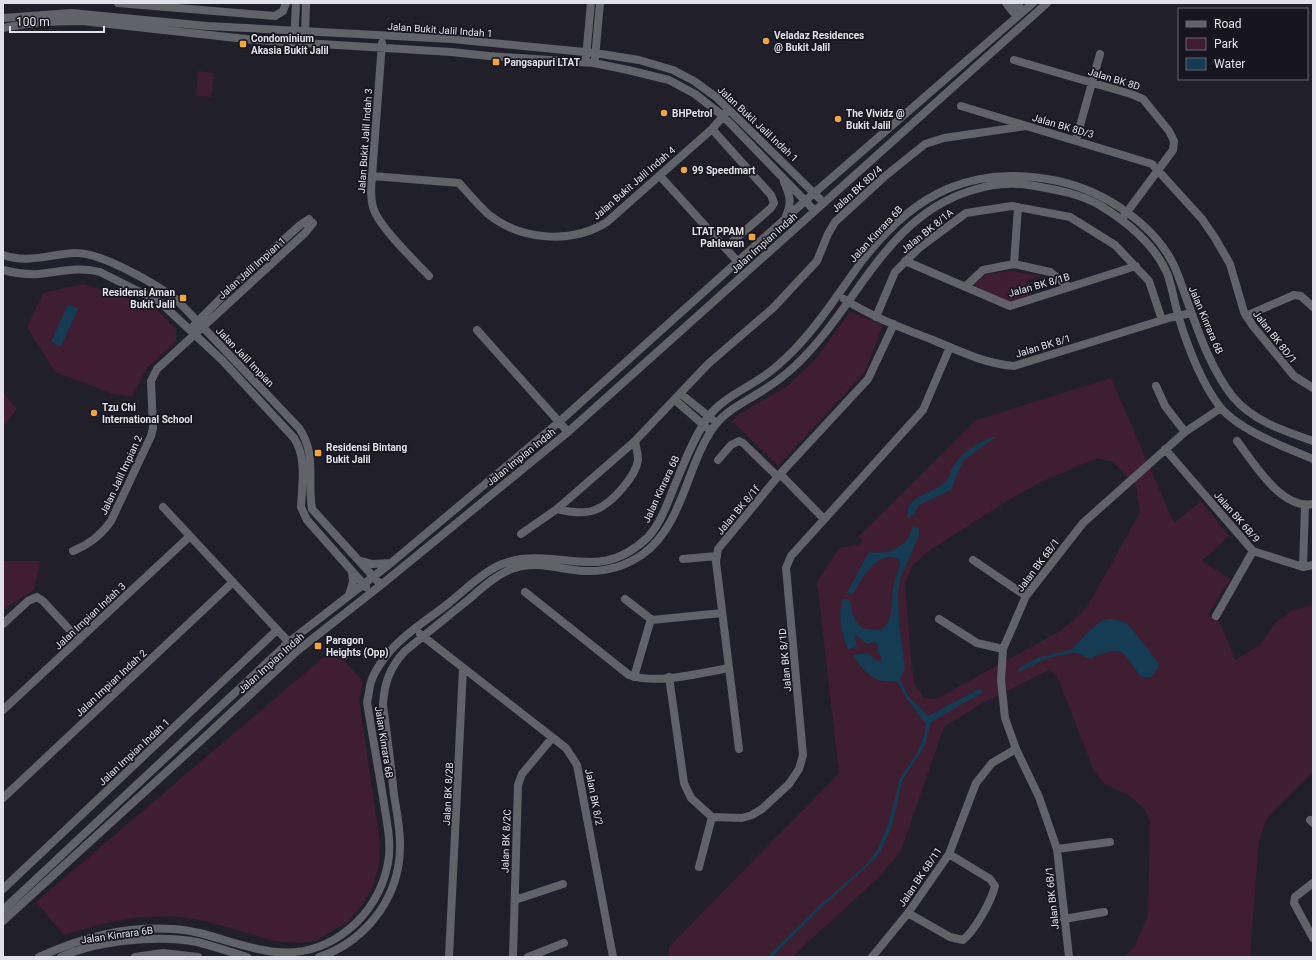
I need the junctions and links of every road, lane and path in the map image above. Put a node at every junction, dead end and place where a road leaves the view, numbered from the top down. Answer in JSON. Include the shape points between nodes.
{"nodes":[{"id":1,"x":118,"y":3,"type":"edge"},
{"id":2,"x":286,"y":3,"type":"edge"},
{"id":3,"x":296,"y":3,"type":"edge"},
{"id":4,"x":306,"y":3,"type":"edge"},
{"id":5,"x":591,"y":3,"type":"edge"},
{"id":6,"x":600,"y":3,"type":"edge"},
{"id":7,"x":1006,"y":3,"type":"edge"},
{"id":8,"x":1016,"y":3,"type":"edge"},
{"id":9,"x":1033,"y":3,"type":"edge"},
{"id":10,"x":1047,"y":3,"type":"edge"},
{"id":11,"x":175,"y":6,"type":"edge"},
{"id":12,"x":1020,"y":14,"type":"junction"},
{"id":13,"x":3,"y":18,"type":"edge"},
{"id":14,"x":3,"y":28,"type":"edge"},
{"id":15,"x":294,"y":31,"type":"junction"},
{"id":16,"x":305,"y":31,"type":"junction"},
{"id":17,"x":383,"y":36,"type":"junction"},
{"id":18,"x":452,"y":39,"type":"junction"},
{"id":19,"x":304,"y":42,"type":"junction"},
{"id":20,"x":294,"y":43,"type":"junction"},
{"id":21,"x":382,"y":48,"type":"junction"},
{"id":22,"x":451,"y":52,"type":"junction"},
{"id":23,"x":586,"y":52,"type":"junction"},
{"id":24,"x":595,"y":53,"type":"junction"},
{"id":25,"x":1100,"y":54,"type":"dead end"},
{"id":26,"x":1014,"y":60,"type":"dead end"},
{"id":27,"x":585,"y":62,"type":"junction"},
{"id":28,"x":594,"y":63,"type":"junction"},
{"id":29,"x":1092,"y":82,"type":"junction"},
{"id":30,"x":961,"y":106,"type":"dead end"},
{"id":31,"x":730,"y":109,"type":"junction"},
{"id":32,"x":723,"y":116,"type":"junction"},
{"id":33,"x":1026,"y":126,"type":"junction"},
{"id":34,"x":712,"y":129,"type":"junction"},
{"id":35,"x":1076,"y":140,"type":"junction"},
{"id":36,"x":1158,"y":169,"type":"junction"},
{"id":37,"x":372,"y":176,"type":"junction"},
{"id":38,"x":660,"y":176,"type":"junction"},
{"id":39,"x":782,"y":176,"type":"junction"},
{"id":40,"x":815,"y":193,"type":"junction"},
{"id":41,"x":805,"y":201,"type":"junction"},
{"id":42,"x":824,"y":203,"type":"junction"},
{"id":43,"x":1018,"y":206,"type":"junction"},
{"id":44,"x":815,"y":211,"type":"junction"},
{"id":45,"x":1127,"y":212,"type":"junction"},
{"id":46,"x":785,"y":219,"type":"junction"},
{"id":47,"x":1121,"y":219,"type":"junction"},
{"id":48,"x":297,"y":228,"type":"junction"},
{"id":49,"x":303,"y":235,"type":"junction"},
{"id":50,"x":725,"y":248,"type":"junction"},
{"id":51,"x":3,"y":255,"type":"edge"},
{"id":52,"x":905,"y":261,"type":"junction"},
{"id":53,"x":738,"y":262,"type":"junction"},
{"id":54,"x":1014,"y":264,"type":"junction"},
{"id":55,"x":1136,"y":266,"type":"junction"},
{"id":56,"x":3,"y":270,"type":"edge"},
{"id":57,"x":429,"y":276,"type":"dead end"},
{"id":58,"x":965,"y":287,"type":"junction"},
{"id":59,"x":1069,"y":287,"type":"junction"},
{"id":60,"x":838,"y":296,"type":"junction"},
{"id":61,"x":847,"y":302,"type":"junction"},
{"id":62,"x":1313,"y":307,"type":"edge"},
{"id":63,"x":189,"y":313,"type":"junction"},
{"id":64,"x":1191,"y":313,"type":"junction"},
{"id":65,"x":209,"y":315,"type":"junction"},
{"id":66,"x":1178,"y":315,"type":"junction"},
{"id":67,"x":1246,"y":316,"type":"junction"},
{"id":68,"x":876,"y":317,"type":"junction"},
{"id":69,"x":1162,"y":320,"type":"junction"},
{"id":70,"x":199,"y":324,"type":"junction"},
{"id":71,"x":894,"y":324,"type":"junction"},
{"id":72,"x":189,"y":329,"type":"junction"},
{"id":73,"x":477,"y":330,"type":"dead end"},
{"id":74,"x":212,"y":338,"type":"junction"},
{"id":75,"x":186,"y":341,"type":"junction"},
{"id":76,"x":205,"y":345,"type":"junction"},
{"id":77,"x":950,"y":347,"type":"junction"},
{"id":78,"x":1156,"y":386,"type":"dead end"},
{"id":79,"x":1313,"y":388,"type":"edge"},
{"id":80,"x":681,"y":394,"type":"junction"},
{"id":81,"x":675,"y":400,"type":"junction"},
{"id":82,"x":1221,"y":408,"type":"junction"},
{"id":83,"x":709,"y":416,"type":"junction"},
{"id":84,"x":559,"y":422,"type":"junction"},
{"id":85,"x":717,"y":422,"type":"junction"},
{"id":86,"x":703,"y":425,"type":"junction"},
{"id":87,"x":710,"y":431,"type":"junction"},
{"id":88,"x":568,"y":432,"type":"junction"},
{"id":89,"x":1185,"y":432,"type":"junction"},
{"id":90,"x":635,"y":441,"type":"junction"},
{"id":91,"x":1237,"y":441,"type":"dead end"},
{"id":92,"x":1313,"y":441,"type":"edge"},
{"id":93,"x":1165,"y":449,"type":"junction"},
{"id":94,"x":1313,"y":459,"type":"edge"},
{"id":95,"x":718,"y":460,"type":"dead end"},
{"id":96,"x":779,"y":475,"type":"junction"},
{"id":97,"x":1309,"y":505,"type":"edge"},
{"id":98,"x":163,"y":507,"type":"dead end"},
{"id":99,"x":557,"y":510,"type":"junction"},
{"id":100,"x":824,"y":519,"type":"junction"},
{"id":101,"x":521,"y":534,"type":"dead end"},
{"id":102,"x":190,"y":536,"type":"junction"},
{"id":103,"x":73,"y":551,"type":"dead end"},
{"id":104,"x":1253,"y":551,"type":"junction"},
{"id":105,"x":717,"y":556,"type":"junction"},
{"id":106,"x":682,"y":559,"type":"dead end"},
{"id":107,"x":974,"y":560,"type":"dead end"},
{"id":108,"x":360,"y":561,"type":"junction"},
{"id":109,"x":391,"y":563,"type":"junction"},
{"id":110,"x":1313,"y":565,"type":"edge"},
{"id":111,"x":1303,"y":567,"type":"junction"},
{"id":112,"x":352,"y":571,"type":"junction"},
{"id":113,"x":374,"y":576,"type":"junction"},
{"id":114,"x":233,"y":582,"type":"junction"},
{"id":115,"x":364,"y":584,"type":"junction"},
{"id":116,"x":381,"y":585,"type":"junction"},
{"id":117,"x":524,"y":592,"type":"dead end"},
{"id":118,"x":371,"y":593,"type":"junction"},
{"id":119,"x":349,"y":594,"type":"junction"},
{"id":120,"x":1026,"y":596,"type":"junction"},
{"id":121,"x":625,"y":599,"type":"dead end"},
{"id":122,"x":722,"y":613,"type":"junction"},
{"id":123,"x":1216,"y":616,"type":"dead end"},
{"id":124,"x":651,"y":619,"type":"junction"},
{"id":125,"x":939,"y":619,"type":"dead end"},
{"id":126,"x":423,"y":622,"type":"junction"},
{"id":127,"x":3,"y":624,"type":"edge"},
{"id":128,"x":416,"y":628,"type":"junction"},
{"id":129,"x":278,"y":630,"type":"junction"},
{"id":130,"x":426,"y":634,"type":"junction"},
{"id":131,"x":79,"y":640,"type":"junction"},
{"id":132,"x":289,"y":642,"type":"junction"},
{"id":133,"x":1002,"y":649,"type":"junction"},
{"id":134,"x":297,"y":651,"type":"junction"},
{"id":135,"x":463,"y":668,"type":"junction"},
{"id":136,"x":729,"y":668,"type":"junction"},
{"id":137,"x":634,"y":677,"type":"junction"},
{"id":138,"x":669,"y":677,"type":"junction"},
{"id":139,"x":3,"y":710,"type":"edge"},
{"id":140,"x":552,"y":738,"type":"junction"},
{"id":141,"x":738,"y":749,"type":"dead end"},
{"id":142,"x":1016,"y":749,"type":"junction"},
{"id":143,"x":3,"y":798,"type":"edge"},
{"id":144,"x":712,"y":817,"type":"junction"},
{"id":145,"x":1110,"y":842,"type":"dead end"},
{"id":146,"x":1057,"y":849,"type":"junction"},
{"id":147,"x":949,"y":854,"type":"junction"},
{"id":148,"x":699,"y":867,"type":"dead end"},
{"id":149,"x":1313,"y":883,"type":"edge"},
{"id":150,"x":563,"y":884,"type":"dead end"},
{"id":151,"x":3,"y":889,"type":"edge"},
{"id":152,"x":515,"y":900,"type":"junction"},
{"id":153,"x":3,"y":910,"type":"edge"},
{"id":154,"x":1104,"y":912,"type":"dead end"},
{"id":155,"x":908,"y":913,"type":"junction"},
{"id":156,"x":1064,"y":919,"type":"junction"},
{"id":157,"x":3,"y":921,"type":"edge"},
{"id":158,"x":1313,"y":938,"type":"edge"},
{"id":159,"x":564,"y":943,"type":"dead end"},
{"id":160,"x":67,"y":944,"type":"junction"},
{"id":161,"x":309,"y":954,"type":"edge"},
{"id":162,"x":70,"y":955,"type":"edge"},
{"id":163,"x":39,"y":957,"type":"edge"},
{"id":164,"x":61,"y":957,"type":"edge"},
{"id":165,"x":135,"y":957,"type":"edge"},
{"id":166,"x":198,"y":957,"type":"edge"},
{"id":167,"x":247,"y":957,"type":"edge"},
{"id":168,"x":319,"y":957,"type":"edge"},
{"id":169,"x":449,"y":957,"type":"edge"},
{"id":170,"x":513,"y":957,"type":"edge"},
{"id":171,"x":528,"y":957,"type":"edge"},
{"id":172,"x":613,"y":957,"type":"edge"},
{"id":173,"x":872,"y":957,"type":"edge"},
{"id":174,"x":1069,"y":957,"type":"edge"}],
"edges":[{"from":1,"to":11,"type":"street"},
{"from":2,"to":11,"type":"street","via":[[283,12],[275,16]]},
{"from":3,"to":15,"type":"street"},
{"from":4,"to":16,"type":"street"},
{"from":5,"to":23,"type":"street"},
{"from":6,"to":24,"type":"street"},
{"from":7,"to":12,"type":"street"},
{"from":8,"to":12,"type":"street"},
{"from":9,"to":12,"type":"street","name":"Jalan Impian Indah"},
{"from":10,"to":42,"type":"street","name":"Jalan Impian Indah"},
{"from":12,"to":40,"type":"street","name":"Jalan Impian Indah"},
{"from":13,"to":15,"type":"street","name":"Jalan Bukit Jalil Indah 1","via":[[71,13],[207,26]]},
{"from":14,"to":20,"type":"street","name":"Jalan Bukit Jalil Indah 1","via":[[82,21]]},
{"from":15,"to":16,"type":"street","name":"Jalan Bukit Jalil Indah 1"},
{"from":15,"to":20,"type":"street"},
{"from":16,"to":17,"type":"street","name":"Jalan Bukit Jalil Indah 1"},
{"from":16,"to":19,"type":"street"},
{"from":17,"to":18,"type":"street","name":"Jalan Bukit Jalil Indah 1"},
{"from":17,"to":21,"type":"street","name":"Jalan Bukit Jalil Indah 3"},
{"from":18,"to":22,"type":"street"},
{"from":18,"to":23,"type":"street","name":"Jalan Bukit Jalil Indah 1"},
{"from":19,"to":20,"type":"street","name":"Jalan Bukit Jalil Indah 1"},
{"from":19,"to":21,"type":"street","name":"Jalan Bukit Jalil Indah 1"},
{"from":21,"to":22,"type":"street","name":"Jalan Bukit Jalil Indah 1"},
{"from":21,"to":37,"type":"street","name":"Jalan Bukit Jalil Indah 3"},
{"from":22,"to":27,"type":"street","name":"Jalan Bukit Jalil Indah 1"},
{"from":23,"to":24,"type":"street","name":"Jalan Bukit Jalil Indah 1"},
{"from":23,"to":27,"type":"street"},
{"from":24,"to":28,"type":"street"},
{"from":24,"to":31,"type":"street","name":"Jalan Bukit Jalil Indah 1","via":[[639,60],[673,70],[694,81]]},
{"from":25,"to":29,"type":"street"},
{"from":26,"to":29,"type":"street","name":"Jalan BK 8D"},
{"from":27,"to":28,"type":"street","name":"Jalan Bukit Jalil Indah 1"},
{"from":28,"to":32,"type":"street","name":"Jalan Bukit Jalil Indah 1","via":[[668,80],[695,94]]},
{"from":29,"to":35,"type":"street"},
{"from":29,"to":36,"type":"street","name":"Jalan BK 8D","via":[[1143,99],[1169,131],[1174,141],[1173,150]]},
{"from":30,"to":33,"type":"street","name":"Jalan BK 8D/3"},
{"from":31,"to":32,"type":"street","name":"Jalan Bukit Jalil Indah 4"},
{"from":31,"to":40,"type":"street","name":"Jalan Bukit Jalil Indah 1"},
{"from":32,"to":34,"type":"street","name":"Jalan Bukit Jalil Indah 4"},
{"from":32,"to":39,"type":"street","name":"Jalan Bukit Jalil Indah 1"},
{"from":33,"to":35,"type":"street","name":"Jalan BK 8D/3"},
{"from":33,"to":80,"type":"street","name":"Jalan BK 8D/4","via":[[944,138],[925,144],[835,222],[817,261],[774,308],[708,364]]},
{"from":34,"to":38,"type":"street","name":"Jalan Bukit Jalil Indah 4"},
{"from":34,"to":50,"type":"street","via":[[771,195],[774,203]]},
{"from":35,"to":36,"type":"street","name":"Jalan BK 8D/3","via":[[1135,157]]},
{"from":36,"to":45,"type":"street","name":"Jalan BK 8D"},
{"from":36,"to":67,"type":"street","name":"Jalan BK 8D/1","via":[[1202,219],[1215,238],[1235,275],[1239,298]]},
{"from":37,"to":38,"type":"street","name":"Jalan Bukit Jalil Indah 4","via":[[459,183],[489,214],[505,225],[527,234],[556,238],[593,231]]},
{"from":37,"to":57,"type":"street","name":"Jalan Bukit Jalil Indah 3","via":[[371,196],[377,216]]},
{"from":38,"to":50,"type":"street"},
{"from":39,"to":41,"type":"street","name":"Jalan Bukit Jalil Indah 1"},
{"from":39,"to":46,"type":"street","via":[[790,196]]},
{"from":40,"to":41,"type":"street","name":"Jalan Impian Indah"},
{"from":40,"to":42,"type":"street","name":"Jalan Bukit Jalil Indah 1"},
{"from":41,"to":44,"type":"street","name":"Jalan Bukit Jalil Indah 1"},
{"from":41,"to":46,"type":"street","name":"Jalan Impian Indah"},
{"from":42,"to":44,"type":"street","name":"Jalan Impian Indah"},
{"from":43,"to":52,"type":"street","name":"Jalan BK 8/1A","via":[[966,213],[918,248]]},
{"from":43,"to":54,"type":"street"},
{"from":43,"to":55,"type":"street","name":"Jalan BK 8/1A","via":[[1070,217],[1115,245]]},
{"from":44,"to":88,"type":"street","name":"Jalan Impian Indah"},
{"from":45,"to":47,"type":"street"},
{"from":45,"to":60,"type":"street","name":"Jalan Kinrara 6B","via":[[1085,189],[1039,178],[987,176],[957,184],[930,197],[903,217],[864,258]]},
{"from":45,"to":64,"type":"street","name":"Jalan Kinrara 6B","via":[[1145,227],[1174,266]]},
{"from":46,"to":53,"type":"street","name":"Jalan Impian Indah"},
{"from":47,"to":61,"type":"street","name":"Jalan Kinrara 6B","via":[[1095,202],[1070,193],[1025,184],[990,184],[953,196],[918,218],[884,252]]},
{"from":47,"to":66,"type":"street","name":"Jalan Kinrara 6B","via":[[1148,246],[1166,271]]},
{"from":48,"to":49,"type":"street"},
{"from":48,"to":49,"type":"street","name":"Jalan Jalil Impian 1","via":[[311,221]]},
{"from":48,"to":65,"type":"street","name":"Jalan Jalil Impian 1"},
{"from":49,"to":65,"type":"street","name":"Jalan Jalil Impian 1"},
{"from":50,"to":53,"type":"street"},
{"from":51,"to":63,"type":"street","name":"Jalan Jalil Impian","via":[[26,259],[76,253],[91,254],[162,289]]},
{"from":52,"to":58,"type":"street","name":"Jalan BK 8/1B"},
{"from":52,"to":68,"type":"street","name":"Jalan BK 8/1A","via":[[895,272]]},
{"from":53,"to":84,"type":"street","name":"Jalan Impian Indah"},
{"from":54,"to":58,"type":"street","via":[[983,270]]},
{"from":54,"to":59,"type":"street","via":[[1050,272]]},
{"from":55,"to":59,"type":"street","name":"Jalan BK 8/1B"},
{"from":55,"to":69,"type":"street","name":"Jalan BK 8/1A","via":[[1149,281]]},
{"from":56,"to":72,"type":"street","name":"Jalan Jalil Impian","via":[[20,274],[79,269],[100,272],[160,302]]},
{"from":58,"to":59,"type":"street","name":"Jalan BK 8/1B","via":[[1010,306]]},
{"from":60,"to":61,"type":"street","name":"Jalan BK 8/1"},
{"from":60,"to":83,"type":"street","name":"Jalan Kinrara 6B","via":[[816,326],[792,352],[767,374],[716,408]]},
{"from":61,"to":68,"type":"street","name":"Jalan BK 8/1"},
{"from":61,"to":85,"type":"street","name":"Jalan Kinrara 6B","via":[[815,345],[797,364],[777,381],[734,406]]},
{"from":62,"to":67,"type":"street","via":[[1301,296],[1294,294]]},
{"from":63,"to":65,"type":"street"},
{"from":63,"to":70,"type":"street","name":"Jalan Jalil Impian"},
{"from":64,"to":66,"type":"street","name":"Jalan BK 8/1"},
{"from":64,"to":92,"type":"street","name":"Jalan Kinrara 6B","via":[[1211,358],[1235,399],[1274,428]]},
{"from":65,"to":70,"type":"street","name":"Jalan Jalil Impian 1"},
{"from":65,"to":74,"type":"street"},
{"from":66,"to":69,"type":"street","name":"Jalan BK 8/1"},
{"from":66,"to":82,"type":"street","name":"Jalan Kinrara 6B","via":[[1199,370]]},
{"from":67,"to":79,"type":"street","name":"Jalan BK 8D/1","via":[[1294,376]]},
{"from":68,"to":71,"type":"street","name":"Jalan BK 8/1"},
{"from":69,"to":77,"type":"street","name":"Jalan BK 8/1","via":[[1014,366],[997,365]]},
{"from":70,"to":72,"type":"street","name":"Jalan Jalil Impian 1"},
{"from":70,"to":74,"type":"street","name":"Jalan Jalil Impian"},
{"from":71,"to":77,"type":"street","name":"Jalan BK 8/1"},
{"from":71,"to":96,"type":"street","name":"Jalan BK 8/1f","via":[[868,379]]},
{"from":72,"to":75,"type":"street","name":"Jalan Jalil Impian 2"},
{"from":72,"to":75,"type":"street"},
{"from":72,"to":76,"type":"street","name":"Jalan Jalil Impian"},
{"from":73,"to":84,"type":"street"},
{"from":74,"to":108,"type":"street","name":"Jalan Jalil Impian","via":[[306,438],[310,449],[312,509]]},
{"from":75,"to":76,"type":"street"},
{"from":75,"to":103,"type":"street","name":"Jalan Jalil Impian 2","via":[[157,369],[151,381],[153,428],[111,521],[83,547]]},
{"from":76,"to":112,"type":"street","name":"Jalan Jalil Impian","via":[[223,361],[298,445],[302,461],[303,514]]},
{"from":77,"to":100,"type":"street","name":"Jalan BK 8/1D","via":[[923,410]]},
{"from":78,"to":89,"type":"street","via":[[1165,406]]},
{"from":80,"to":81,"type":"street","name":"Jalan BK 8D/4"},
{"from":80,"to":83,"type":"street"},
{"from":81,"to":86,"type":"street"},
{"from":81,"to":90,"type":"street","name":"Jalan BK 8D/4"},
{"from":82,"to":89,"type":"street","name":"Jalan BK 6B/1"},
{"from":82,"to":94,"type":"street","name":"Jalan Kinrara 6B","via":[[1269,441]]},
{"from":83,"to":85,"type":"street"},
{"from":83,"to":86,"type":"street","name":"Jalan Kinrara 6B"},
{"from":84,"to":88,"type":"street"},
{"from":84,"to":109,"type":"street","name":"Jalan Impian Indah"},
{"from":85,"to":87,"type":"street","name":"Jalan Kinrara 6B"},
{"from":86,"to":87,"type":"street"},
{"from":86,"to":126,"type":"street","name":"Jalan Kinrara 6B","via":[[659,521],[635,549],[603,561],[583,563],[521,559],[500,565]]},
{"from":87,"to":130,"type":"street","name":"Jalan Kinrara 6B","via":[[671,520],[662,536],[642,555],[617,567],[602,570],[583,571],[528,565],[516,567],[498,576]]},
{"from":88,"to":116,"type":"street","name":"Jalan Impian Indah"},
{"from":89,"to":93,"type":"street","name":"Jalan BK 6B/1"},
{"from":90,"to":99,"type":"street","name":"Jalan BK 8D/4"},
{"from":90,"to":99,"type":"street","via":[[638,460],[633,474],[618,493],[597,509],[576,513]]},
{"from":91,"to":97,"type":"street","via":[[1272,487],[1289,500]]},
{"from":93,"to":104,"type":"street","name":"Jalan BK 6B/9"},
{"from":93,"to":120,"type":"street","name":"Jalan BK 6B/1","via":[[1083,523]]},
{"from":95,"to":96,"type":"street","via":[[731,445],[739,441]]},
{"from":96,"to":100,"type":"street"},
{"from":96,"to":105,"type":"street","name":"Jalan BK 8/1f","via":[[718,549]]},
{"from":97,"to":111,"type":"street"},
{"from":98,"to":102,"type":"street"},
{"from":99,"to":101,"type":"street","name":"Jalan BK 8D/4"},
{"from":100,"to":144,"type":"street","name":"Jalan BK 8/1D","via":[[791,556],[786,568],[803,755],[799,769],[789,784],[752,815],[742,818]]},
{"from":102,"to":114,"type":"street"},
{"from":102,"to":131,"type":"street","name":"Jalan Impian Indah 3"},
{"from":104,"to":111,"type":"street","name":"Jalan BK 6B/9"},
{"from":104,"to":123,"type":"street"},
{"from":105,"to":106,"type":"street"},
{"from":105,"to":122,"type":"street"},
{"from":107,"to":120,"type":"street"},
{"from":108,"to":109,"type":"street","via":[[372,564]]},
{"from":108,"to":113,"type":"street","name":"Jalan Jalil Impian"},
{"from":109,"to":113,"type":"street","name":"Jalan Impian Indah"},
{"from":110,"to":111,"type":"street","name":"Jalan BK 6B/9"},
{"from":112,"to":115,"type":"street","name":"Jalan Jalil Impian"},
{"from":112,"to":119,"type":"street","via":[[353,582]]},
{"from":113,"to":115,"type":"street","name":"Jalan Impian Indah"},
{"from":113,"to":116,"type":"street","name":"Jalan Jalil Impian"},
{"from":114,"to":129,"type":"street"},
{"from":114,"to":143,"type":"street","name":"Jalan Impian Indah 2"},
{"from":115,"to":118,"type":"street","name":"Jalan Jalil Impian"},
{"from":115,"to":119,"type":"street","name":"Jalan Impian Indah"},
{"from":116,"to":118,"type":"street","name":"Jalan Impian Indah"},
{"from":117,"to":137,"type":"street","via":[[624,672]]},
{"from":118,"to":134,"type":"street","name":"Jalan Impian Indah"},
{"from":119,"to":132,"type":"street","name":"Jalan Impian Indah"},
{"from":120,"to":133,"type":"street","name":"Jalan BK 6B/1"},
{"from":121,"to":124,"type":"street"},
{"from":122,"to":124,"type":"street"},
{"from":122,"to":136,"type":"street"},
{"from":124,"to":137,"type":"street"},
{"from":125,"to":133,"type":"street","via":[[976,644]]},
{"from":126,"to":128,"type":"street","name":"Jalan Kinrara 6B"},
{"from":126,"to":130,"type":"street"},
{"from":127,"to":131,"type":"street","via":[[28,601],[37,598],[43,601]]},
{"from":128,"to":130,"type":"street"},
{"from":128,"to":161,"type":"street","name":"Jalan Kinrara 6B","via":[[391,649],[371,681],[367,702],[389,833],[388,863],[369,910],[351,928]]},
{"from":129,"to":132,"type":"street"},
{"from":129,"to":151,"type":"street","name":"Jalan Impian Indah 1"},
{"from":130,"to":135,"type":"street"},
{"from":130,"to":168,"type":"street","name":"Jalan Kinrara 6B","via":[[396,660],[388,673],[384,689],[383,705],[400,835],[398,869],[374,921],[345,945]]},
{"from":131,"to":139,"type":"street","name":"Jalan Impian Indah 3"},
{"from":132,"to":134,"type":"street"},
{"from":132,"to":153,"type":"street","name":"Jalan Impian Indah"},
{"from":133,"to":142,"type":"street","name":"Jalan BK 6B/1","via":[[1001,680],[1005,718]]},
{"from":134,"to":157,"type":"street","name":"Jalan Impian Indah"},
{"from":135,"to":140,"type":"street","name":"Jalan BK 8/2"},
{"from":135,"to":169,"type":"street","name":"Jalan BK 8/2B"},
{"from":136,"to":138,"type":"street"},
{"from":136,"to":141,"type":"street"},
{"from":137,"to":138,"type":"street"},
{"from":138,"to":144,"type":"street","via":[[684,783],[691,798]]},
{"from":140,"to":152,"type":"street","name":"Jalan BK 8/2C","via":[[522,774],[518,785]]},
{"from":140,"to":172,"type":"street","name":"Jalan BK 8/2","via":[[566,748],[577,765]]},
{"from":142,"to":146,"type":"street","name":"Jalan BK 6B/1","via":[[1039,797]]},
{"from":142,"to":147,"type":"street","name":"Jalan BK 6B/11","via":[[992,763],[976,783]]},
{"from":144,"to":148,"type":"street"},
{"from":145,"to":146,"type":"street"},
{"from":146,"to":156,"type":"street","name":"Jalan BK 6B/1"},
{"from":147,"to":155,"type":"street","name":"Jalan BK 6B/11"},
{"from":147,"to":155,"type":"street","via":[[990,879],[995,886],[993,895],[969,935],[963,940],[950,938]]},
{"from":149,"to":158,"type":"street","via":[[1296,897],[1294,903]]},
{"from":150,"to":152,"type":"street"},
{"from":152,"to":170,"type":"street","name":"Jalan BK 8/2C"},
{"from":154,"to":156,"type":"street"},
{"from":155,"to":173,"type":"street","name":"Jalan BK 6B/11"},
{"from":156,"to":174,"type":"street","name":"Jalan BK 6B/1"},
{"from":159,"to":171,"type":"street"},
{"from":160,"to":161,"type":"street","name":"Jalan Kinrara 6B","via":[[106,933],[142,928],[175,929],[202,932],[275,952]]},
{"from":160,"to":162,"type":"street"},
{"from":160,"to":163,"type":"street","name":"Jalan Kinrara 6B"},
{"from":162,"to":164,"type":"street","name":"Jalan Kinrara 6B"},
{"from":162,"to":167,"type":"street","name":"Jalan Kinrara 6B","via":[[82,948],[161,939],[198,942]]},
{"from":165,"to":166,"type":"street","via":[[163,953]]}]}
